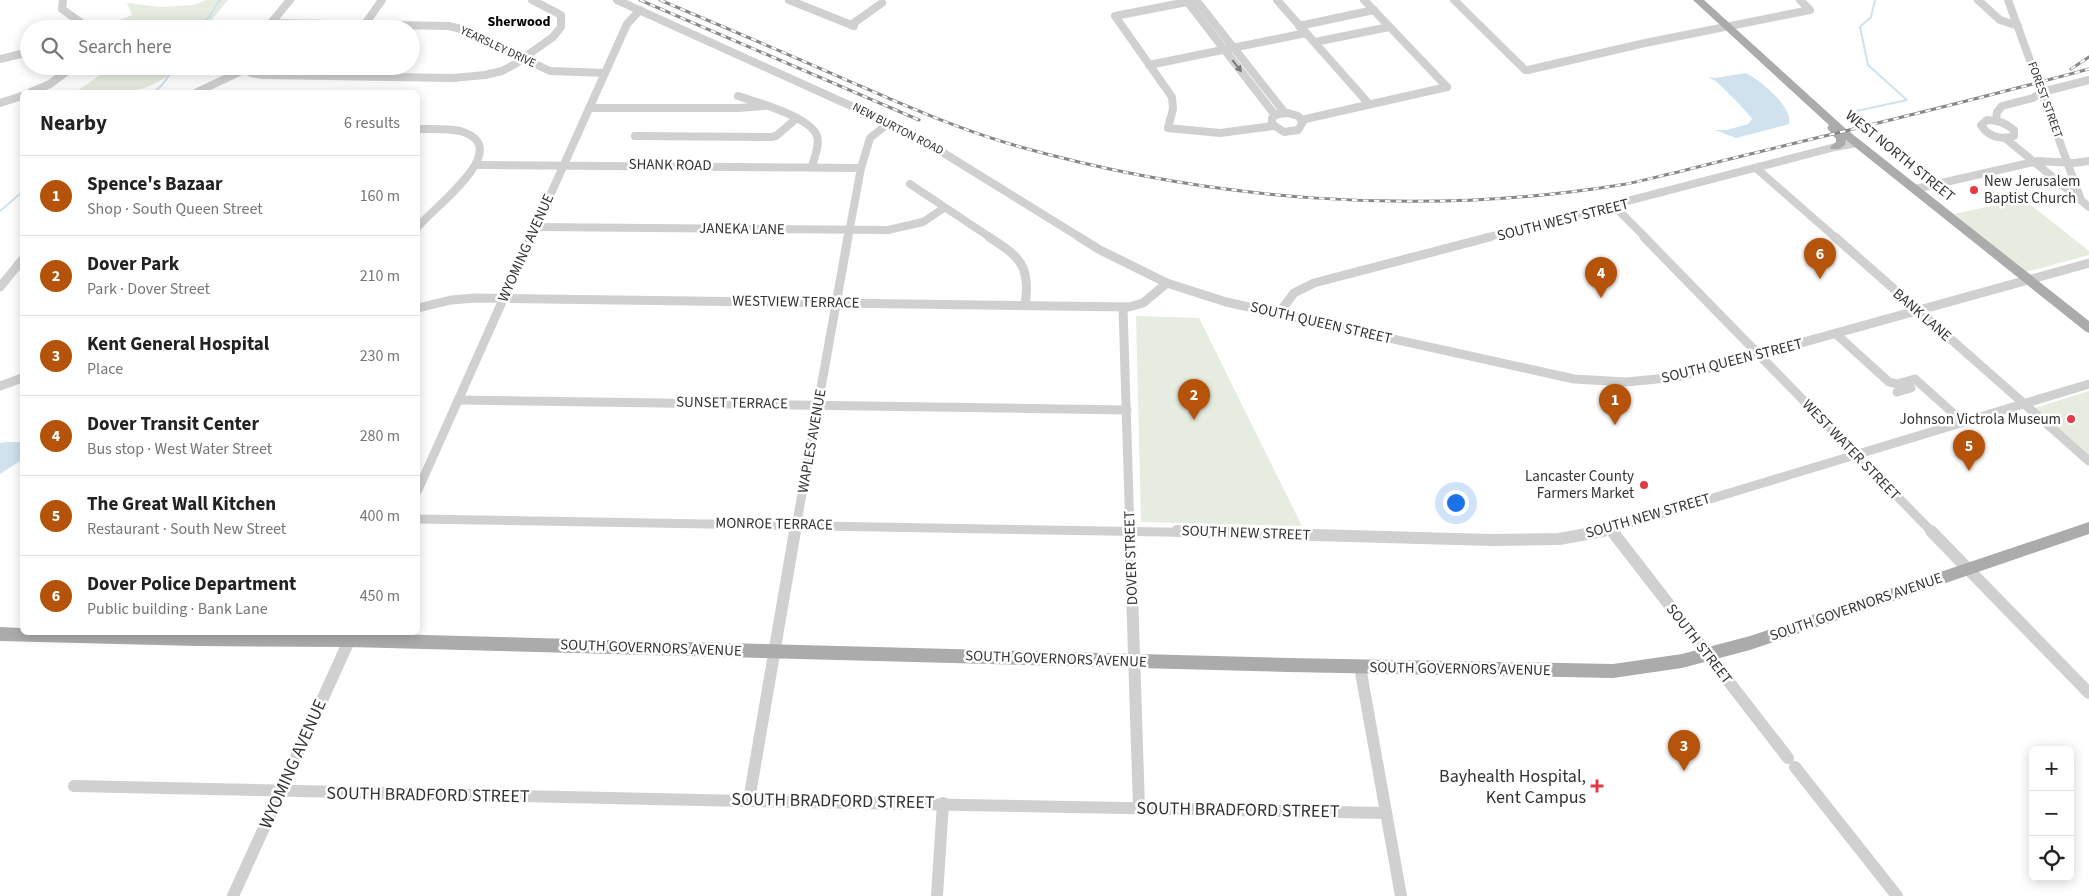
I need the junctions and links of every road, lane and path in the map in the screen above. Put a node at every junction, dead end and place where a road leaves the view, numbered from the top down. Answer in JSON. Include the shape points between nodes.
{"nodes":[{"id":1,"x":63,"y":0,"type":"edge"},
{"id":2,"x":290,"y":0,"type":"edge"},
{"id":3,"x":382,"y":0,"type":"edge"},
{"id":4,"x":532,"y":0,"type":"edge"},
{"id":5,"x":617,"y":0,"type":"edge"},
{"id":6,"x":789,"y":0,"type":"edge"},
{"id":7,"x":1193,"y":0,"type":"edge"},
{"id":8,"x":1276,"y":0,"type":"edge"},
{"id":9,"x":1364,"y":0,"type":"edge"},
{"id":10,"x":1454,"y":0,"type":"edge"},
{"id":11,"x":1698,"y":0,"type":"edge"},
{"id":12,"x":1800,"y":0,"type":"edge"},
{"id":13,"x":1978,"y":0,"type":"edge"},
{"id":14,"x":2008,"y":0,"type":"edge"},
{"id":15,"x":878,"y":2,"type":"edge"},
{"id":16,"x":640,"y":10,"type":"junction"},
{"id":17,"x":1374,"y":10,"type":"junction"},
{"id":18,"x":80,"y":20,"type":"edge"},
{"id":19,"x":274,"y":20,"type":"edge"},
{"id":20,"x":367,"y":20,"type":"edge"},
{"id":21,"x":420,"y":26,"type":"edge"},
{"id":22,"x":1300,"y":26,"type":"junction"},
{"id":23,"x":1728,"y":26,"type":"junction"},
{"id":24,"x":2018,"y":26,"type":"junction"},
{"id":25,"x":1389,"y":27,"type":"junction"},
{"id":26,"x":1306,"y":33,"type":"junction"},
{"id":27,"x":1315,"y":42,"type":"junction"},
{"id":28,"x":1234,"y":47,"type":"junction"},
{"id":29,"x":1224,"y":49,"type":"junction"},
{"id":30,"x":20,"y":54,"type":"edge"},
{"id":31,"x":0,"y":59,"type":"edge"},
{"id":32,"x":523,"y":59,"type":"junction"},
{"id":33,"x":1149,"y":66,"type":"junction"},
{"id":34,"x":605,"y":73,"type":"junction"},
{"id":35,"x":62,"y":75,"type":"edge"},
{"id":36,"x":230,"y":75,"type":"edge"},
{"id":37,"x":263,"y":75,"type":"edge"},
{"id":38,"x":2088,"y":81,"type":"edge"},
{"id":39,"x":36,"y":90,"type":"edge"},
{"id":40,"x":201,"y":90,"type":"edge"},
{"id":41,"x":1800,"y":92,"type":"junction"},
{"id":42,"x":2042,"y":92,"type":"junction"},
{"id":43,"x":738,"y":96,"type":"dead end"},
{"id":44,"x":20,"y":97,"type":"edge"},
{"id":45,"x":0,"y":103,"type":"edge"},
{"id":46,"x":1369,"y":104,"type":"junction"},
{"id":47,"x":764,"y":106,"type":"junction"},
{"id":48,"x":589,"y":108,"type":"junction"},
{"id":49,"x":1285,"y":113,"type":"junction"},
{"id":50,"x":1275,"y":115,"type":"junction"},
{"id":51,"x":797,"y":118,"type":"junction"},
{"id":52,"x":1301,"y":120,"type":"junction"},
{"id":53,"x":1996,"y":120,"type":"junction"},
{"id":54,"x":890,"y":122,"type":"junction"},
{"id":55,"x":1273,"y":126,"type":"junction"},
{"id":56,"x":420,"y":130,"type":"edge"},
{"id":57,"x":635,"y":136,"type":"dead end"},
{"id":58,"x":2005,"y":138,"type":"junction"},
{"id":59,"x":1857,"y":143,"type":"junction"},
{"id":60,"x":1835,"y":147,"type":"junction"},
{"id":61,"x":2089,"y":161,"type":"edge"},
{"id":62,"x":2033,"y":162,"type":"junction"},
{"id":63,"x":2067,"y":162,"type":"junction"},
{"id":64,"x":478,"y":165,"type":"junction"},
{"id":65,"x":563,"y":165,"type":"junction"},
{"id":66,"x":812,"y":167,"type":"junction"},
{"id":67,"x":861,"y":168,"type":"junction"},
{"id":68,"x":1756,"y":168,"type":"junction"},
{"id":69,"x":910,"y":184,"type":"dead end"},
{"id":70,"x":1915,"y":189,"type":"junction"},
{"id":71,"x":2081,"y":200,"type":"junction"},
{"id":72,"x":1614,"y":206,"type":"junction"},
{"id":73,"x":2089,"y":207,"type":"edge"},
{"id":74,"x":944,"y":208,"type":"junction"},
{"id":75,"x":420,"y":224,"type":"edge"},
{"id":76,"x":536,"y":226,"type":"junction"},
{"id":77,"x":850,"y":230,"type":"junction"},
{"id":78,"x":20,"y":262,"type":"edge"},
{"id":79,"x":2087,"y":265,"type":"edge"},
{"id":80,"x":2028,"y":279,"type":"junction"},
{"id":81,"x":1167,"y":283,"type":"junction"},
{"id":82,"x":0,"y":287,"type":"edge"},
{"id":83,"x":504,"y":298,"type":"junction"},
{"id":84,"x":838,"y":302,"type":"junction"},
{"id":85,"x":1025,"y":305,"type":"junction"},
{"id":86,"x":1123,"y":307,"type":"junction"},
{"id":87,"x":420,"y":308,"type":"edge"},
{"id":88,"x":1918,"y":311,"type":"junction"},
{"id":89,"x":1279,"y":313,"type":"junction"},
{"id":90,"x":2089,"y":328,"type":"edge"},
{"id":91,"x":1836,"y":334,"type":"junction"},
{"id":92,"x":1759,"y":356,"type":"junction"},
{"id":93,"x":20,"y":379,"type":"edge"},
{"id":94,"x":2089,"y":384,"type":"edge"},
{"id":95,"x":0,"y":386,"type":"edge"},
{"id":96,"x":1911,"y":388,"type":"dead end"},
{"id":97,"x":1897,"y":392,"type":"dead end"},
{"id":98,"x":458,"y":400,"type":"junction"},
{"id":99,"x":819,"y":404,"type":"junction"},
{"id":100,"x":2024,"y":404,"type":"junction"},
{"id":101,"x":1127,"y":410,"type":"junction"},
{"id":102,"x":1963,"y":422,"type":"junction"},
{"id":103,"x":1856,"y":456,"type":"junction"},
{"id":104,"x":2089,"y":461,"type":"edge"},
{"id":105,"x":420,"y":486,"type":"edge"},
{"id":106,"x":420,"y":519,"type":"edge"},
{"id":107,"x":797,"y":524,"type":"junction"},
{"id":108,"x":2089,"y":528,"type":"edge"},
{"id":109,"x":1610,"y":529,"type":"junction"},
{"id":110,"x":1130,"y":530,"type":"junction"},
{"id":111,"x":1967,"y":568,"type":"junction"},
{"id":112,"x":0,"y":634,"type":"edge"},
{"id":113,"x":20,"y":634,"type":"edge"},
{"id":114,"x":100,"y":635,"type":"edge"},
{"id":115,"x":199,"y":636,"type":"edge"},
{"id":116,"x":351,"y":636,"type":"edge"},
{"id":117,"x":773,"y":651,"type":"junction"},
{"id":118,"x":1709,"y":655,"type":"junction"},
{"id":119,"x":1134,"y":661,"type":"junction"},
{"id":120,"x":1360,"y":667,"type":"junction"},
{"id":121,"x":2089,"y":693,"type":"edge"},
{"id":122,"x":74,"y":786,"type":"dead end"},
{"id":123,"x":280,"y":792,"type":"junction"},
{"id":124,"x":749,"y":800,"type":"junction"},
{"id":125,"x":943,"y":803,"type":"junction"},
{"id":126,"x":1139,"y":808,"type":"junction"},
{"id":127,"x":1386,"y":813,"type":"junction"},
{"id":128,"x":233,"y":896,"type":"edge"},
{"id":129,"x":937,"y":896,"type":"edge"},
{"id":130,"x":1401,"y":896,"type":"edge"},
{"id":131,"x":1897,"y":896,"type":"edge"}],
"edges":[{"from":1,"to":18,"type":"street","via":[[62,9]]},
{"from":2,"to":19,"type":"street"},
{"from":3,"to":20,"type":"street"},
{"from":4,"to":32,"type":"street","via":[[556,11],[563,19],[555,35]]},
{"from":5,"to":16,"type":"street","name":"NEW BURTON ROAD"},
{"from":6,"to":15,"type":"street","via":[[850,25]]},
{"from":7,"to":28,"type":"street"},
{"from":7,"to":29,"type":"street"},
{"from":7,"to":33,"type":"street","via":[[1115,16]]},
{"from":8,"to":22,"type":"street"},
{"from":9,"to":17,"type":"street"},
{"from":10,"to":23,"type":"street","via":[[1527,70]]},
{"from":11,"to":23,"type":"main road","name":"WEST NORTH STREET"},
{"from":12,"to":23,"type":"street","via":[[1810,10]]},
{"from":13,"to":24,"type":"street","via":[[2000,20]]},
{"from":14,"to":24,"type":"street","name":"FOREST STREET"},
{"from":16,"to":34,"type":"street","name":"WYOMING AVENUE","via":[[627,24]]},
{"from":16,"to":54,"type":"street","name":"NEW BURTON ROAD"},
{"from":17,"to":22,"type":"street"},
{"from":17,"to":25,"type":"street"},
{"from":21,"to":32,"type":"street","name":"YEARSLEY DRIVE","via":[[456,27]]},
{"from":22,"to":26,"type":"street"},
{"from":23,"to":41,"type":"main road","name":"WEST NORTH STREET"},
{"from":24,"to":42,"type":"street","name":"FOREST STREET"},
{"from":25,"to":27,"type":"street"},
{"from":25,"to":46,"type":"street","via":[[1447,87]]},
{"from":26,"to":27,"type":"street"},
{"from":26,"to":28,"type":"street"},
{"from":27,"to":46,"type":"street"},
{"from":28,"to":29,"type":"street"},
{"from":28,"to":49,"type":"street"},
{"from":29,"to":33,"type":"street"},
{"from":29,"to":50,"type":"street","one_way":true},
{"from":30,"to":31,"type":"street"},
{"from":32,"to":34,"type":"street","name":"YEARSLEY DRIVE","via":[[557,72]]},
{"from":32,"to":37,"type":"street","via":[[501,72],[468,76]]},
{"from":33,"to":55,"type":"street","via":[[1172,98],[1168,128],[1222,134]]},
{"from":34,"to":48,"type":"street","name":"WYOMING AVENUE"},
{"from":35,"to":39,"type":"street"},
{"from":36,"to":40,"type":"street"},
{"from":38,"to":42,"type":"street"},
{"from":41,"to":59,"type":"main road","name":"WEST NORTH STREET"},
{"from":41,"to":60,"type":"main road","via":[[1841,137],[1841,143]]},
{"from":42,"to":53,"type":"street","via":[[2034,98],[2002,106]]},
{"from":42,"to":63,"type":"street","name":"FOREST STREET"},
{"from":43,"to":47,"type":"street"},
{"from":44,"to":45,"type":"street"},
{"from":46,"to":52,"type":"street"},
{"from":47,"to":48,"type":"street"},
{"from":47,"to":51,"type":"street"},
{"from":48,"to":65,"type":"street","name":"WYOMING AVENUE"},
{"from":49,"to":50,"type":"street"},
{"from":49,"to":52,"type":"street"},
{"from":50,"to":55,"type":"street","via":[[1271,121]]},
{"from":51,"to":57,"type":"street","via":[[771,137]]},
{"from":51,"to":66,"type":"street","via":[[813,129],[817,136]]},
{"from":52,"to":55,"type":"street","via":[[1301,128],[1294,132],[1283,132]]},
{"from":53,"to":58,"type":"street","via":[[2014,130],[2014,136]]},
{"from":53,"to":58,"type":"street","via":[[1983,122],[1983,129]]},
{"from":54,"to":67,"type":"street","name":"WAPLES AVENUE","via":[[870,138]]},
{"from":54,"to":81,"type":"street","name":"NEW BURTON ROAD","via":[[939,148],[1100,250]]},
{"from":56,"to":64,"type":"street","via":[[448,130],[468,135],[480,147]]},
{"from":58,"to":62,"type":"street"},
{"from":59,"to":60,"type":"street","name":"SOUTH WEST STREET"},
{"from":59,"to":70,"type":"main road","name":"WEST NORTH STREET"},
{"from":60,"to":68,"type":"street","name":"SOUTH WEST STREET"},
{"from":61,"to":63,"type":"street"},
{"from":62,"to":63,"type":"street"},
{"from":62,"to":70,"type":"street"},
{"from":62,"to":71,"type":"street"},
{"from":63,"to":71,"type":"street","name":"FOREST STREET"},
{"from":64,"to":65,"type":"street","name":"SHANK ROAD"},
{"from":64,"to":75,"type":"street"},
{"from":65,"to":66,"type":"street","name":"SHANK ROAD"},
{"from":65,"to":76,"type":"street","name":"WYOMING AVENUE"},
{"from":66,"to":67,"type":"street","name":"SHANK ROAD"},
{"from":67,"to":77,"type":"street","name":"WAPLES AVENUE"},
{"from":68,"to":72,"type":"street","name":"SOUTH WEST STREET"},
{"from":68,"to":88,"type":"street","name":"BANK LANE"},
{"from":69,"to":74,"type":"street"},
{"from":70,"to":80,"type":"main road","name":"WEST NORTH STREET"},
{"from":71,"to":73,"type":"street"},
{"from":72,"to":89,"type":"street","name":"SOUTH WEST STREET","via":[[1314,283],[1294,293]]},
{"from":72,"to":92,"type":"street","name":"WEST WATER STREET"},
{"from":74,"to":77,"type":"street","name":"JANEKA LANE","via":[[922,222],[900,229]]},
{"from":74,"to":85,"type":"street","via":[[1013,253],[1023,264],[1027,274]]},
{"from":76,"to":77,"type":"street","name":"JANEKA LANE"},
{"from":76,"to":83,"type":"street","name":"WYOMING AVENUE"},
{"from":77,"to":84,"type":"street","name":"WAPLES AVENUE"},
{"from":78,"to":82,"type":"street"},
{"from":79,"to":80,"type":"street","name":"SOUTH QUEEN STREET"},
{"from":80,"to":88,"type":"street","name":"SOUTH QUEEN STREET"},
{"from":80,"to":90,"type":"main road","name":"WEST NORTH STREET"},
{"from":81,"to":86,"type":"street","name":"WESTVIEW TERRACE","via":[[1143,303]]},
{"from":81,"to":89,"type":"street","name":"SOUTH QUEEN STREET","via":[[1226,302]]},
{"from":83,"to":84,"type":"street","name":"WESTVIEW TERRACE"},
{"from":83,"to":87,"type":"street","name":"WESTVIEW TERRACE","via":[[461,299]]},
{"from":83,"to":98,"type":"street","name":"WYOMING AVENUE"},
{"from":84,"to":85,"type":"street","name":"WESTVIEW TERRACE"},
{"from":84,"to":99,"type":"street","name":"WAPLES AVENUE"},
{"from":85,"to":86,"type":"street","name":"WESTVIEW TERRACE"},
{"from":86,"to":101,"type":"street","name":"DOVER STREET"},
{"from":88,"to":91,"type":"street","name":"SOUTH QUEEN STREET"},
{"from":88,"to":100,"type":"street","name":"BANK LANE"},
{"from":89,"to":92,"type":"street","name":"SOUTH QUEEN STREET","via":[[1574,380],[1626,382],[1678,377]]},
{"from":91,"to":92,"type":"street","name":"SOUTH QUEEN STREET"},
{"from":91,"to":102,"type":"street","via":[[1883,378],[1897,384],[1915,379]]},
{"from":92,"to":103,"type":"street","name":"WEST WATER STREET"},
{"from":93,"to":95,"type":"street"},
{"from":94,"to":100,"type":"street","name":"SOUTH NEW STREET"},
{"from":96,"to":97,"type":"street"},
{"from":98,"to":99,"type":"street","name":"SUNSET TERRACE"},
{"from":98,"to":105,"type":"street","name":"WYOMING AVENUE"},
{"from":99,"to":101,"type":"street","name":"SUNSET TERRACE"},
{"from":99,"to":107,"type":"street","name":"WAPLES AVENUE"},
{"from":100,"to":102,"type":"street","name":"SOUTH NEW STREET"},
{"from":100,"to":104,"type":"street","name":"BANK LANE"},
{"from":101,"to":110,"type":"street","name":"DOVER STREET"},
{"from":102,"to":103,"type":"street","name":"SOUTH NEW STREET"},
{"from":103,"to":109,"type":"street","name":"SOUTH NEW STREET"},
{"from":103,"to":111,"type":"street","name":"WEST WATER STREET"},
{"from":106,"to":107,"type":"street","name":"MONROE TERRACE"},
{"from":107,"to":110,"type":"street","name":"MONROE TERRACE"},
{"from":107,"to":117,"type":"street","name":"WAPLES AVENUE"},
{"from":108,"to":111,"type":"main road","name":"SOUTH GOVERNORS AVENUE"},
{"from":109,"to":110,"type":"street","name":"SOUTH NEW STREET","via":[[1558,539],[1491,540]]},
{"from":109,"to":118,"type":"street","name":"SOUTH STREET"},
{"from":110,"to":119,"type":"street","name":"DOVER STREET"},
{"from":111,"to":118,"type":"main road","name":"SOUTH GOVERNORS AVENUE","via":[[1750,644]]},
{"from":111,"to":121,"type":"street","name":"WEST WATER STREET"},
{"from":112,"to":113,"type":"main road","name":"SOUTH GOVERNORS AVENUE"},
{"from":114,"to":115,"type":"main road","name":"SOUTH GOVERNORS AVENUE"},
{"from":115,"to":116,"type":"main road","name":"SOUTH GOVERNORS AVENUE"},
{"from":116,"to":117,"type":"main road","name":"SOUTH GOVERNORS AVENUE"},
{"from":116,"to":123,"type":"street","name":"WYOMING AVENUE"},
{"from":117,"to":119,"type":"main road","name":"SOUTH GOVERNORS AVENUE"},
{"from":117,"to":124,"type":"street","name":"WAPLES AVENUE"},
{"from":118,"to":120,"type":"main road","name":"SOUTH GOVERNORS AVENUE","via":[[1651,668],[1613,671]]},
{"from":118,"to":131,"type":"street","name":"SOUTH STREET"},
{"from":119,"to":120,"type":"main road","name":"SOUTH GOVERNORS AVENUE"},
{"from":119,"to":126,"type":"street","name":"DOVER STREET"},
{"from":120,"to":127,"type":"street"},
{"from":122,"to":123,"type":"street","name":"SOUTH BRADFORD STREET"},
{"from":123,"to":124,"type":"street","name":"SOUTH BRADFORD STREET"},
{"from":123,"to":128,"type":"street","name":"WYOMING AVENUE"},
{"from":124,"to":125,"type":"street","name":"SOUTH BRADFORD STREET"},
{"from":125,"to":126,"type":"street","name":"SOUTH BRADFORD STREET"},
{"from":125,"to":129,"type":"street"},
{"from":126,"to":127,"type":"street","name":"SOUTH BRADFORD STREET"},
{"from":127,"to":130,"type":"street"}]}
